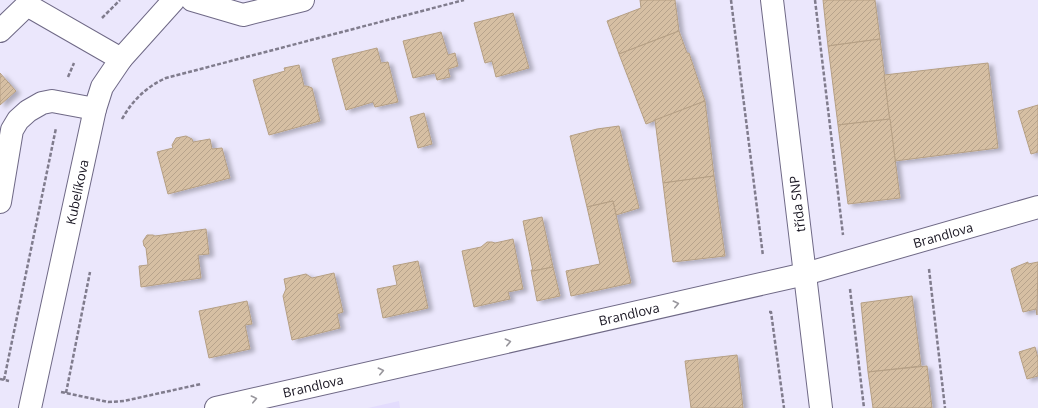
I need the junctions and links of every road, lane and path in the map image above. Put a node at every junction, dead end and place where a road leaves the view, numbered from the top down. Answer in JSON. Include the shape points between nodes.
{"nodes":[{"id":1,"x":120,"y":0,"type":"edge"},
{"id":2,"x":174,"y":0,"type":"edge"},
{"id":3,"x":192,"y":0,"type":"edge"},
{"id":4,"x":303,"y":0,"type":"edge"},
{"id":5,"x":464,"y":0,"type":"edge"},
{"id":6,"x":731,"y":0,"type":"edge"},
{"id":7,"x":772,"y":0,"type":"edge"},
{"id":8,"x":815,"y":0,"type":"edge"},
{"id":9,"x":0,"y":32,"type":"edge"},
{"id":10,"x":88,"y":41,"type":"junction"},
{"id":11,"x":121,"y":59,"type":"junction"},
{"id":12,"x":61,"y":102,"type":"junction"},
{"id":13,"x":95,"y":109,"type":"junction"},
{"id":14,"x":122,"y":120,"type":"dead end"},
{"id":15,"x":0,"y":202,"type":"edge"},
{"id":16,"x":1038,"y":207,"type":"edge"},
{"id":17,"x":764,"y":261,"type":"dead end"},
{"id":18,"x":846,"y":262,"type":"junction"},
{"id":19,"x":929,"y":269,"type":"dead end"},
{"id":20,"x":90,"y":271,"type":"dead end"},
{"id":21,"x":805,"y":274,"type":"junction"},
{"id":22,"x":771,"y":312,"type":"dead end"},
{"id":23,"x":4,"y":380,"type":"dead end"},
{"id":24,"x":66,"y":393,"type":"dead end"},
{"id":25,"x":30,"y":408,"type":"edge"},
{"id":26,"x":216,"y":408,"type":"edge"},
{"id":27,"x":784,"y":408,"type":"edge"},
{"id":28,"x":821,"y":408,"type":"edge"},
{"id":29,"x":864,"y":408,"type":"edge"},
{"id":30,"x":945,"y":408,"type":"edge"}],
"edges":[{"from":1,"to":10,"type":"path","via":[[103,16]]},
{"from":2,"to":11,"type":"street","name":"Kubelíkova"},
{"from":3,"to":4,"type":"street","via":[[243,15]]},
{"from":5,"to":14,"type":"path","via":[[166,78],[141,95],[128,108]]},
{"from":6,"to":17,"type":"path"},
{"from":7,"to":21,"type":"street","name":"třída SNP"},
{"from":8,"to":18,"type":"path"},
{"from":9,"to":10,"type":"street","via":[[27,5]]},
{"from":10,"to":11,"type":"street"},
{"from":10,"to":12,"type":"path","via":[[65,84]]},
{"from":11,"to":13,"type":"street","name":"Kubelíkova","via":[[102,87]]},
{"from":12,"to":13,"type":"street"},
{"from":12,"to":15,"type":"street","via":[[42,103],[18,120],[12,130]]},
{"from":12,"to":23,"type":"path"},
{"from":13,"to":25,"type":"street","name":"Kubelíkova"},
{"from":16,"to":18,"type":"street","name":"Brandlova"},
{"from":18,"to":21,"type":"street","name":"Brandlova"},
{"from":18,"to":29,"type":"path"},
{"from":19,"to":30,"type":"path"},
{"from":20,"to":24,"type":"path"},
{"from":26,"to":21,"type":"street","name":"Brandlova","one_way":true},
{"from":21,"to":28,"type":"street","name":"třída SNP"},
{"from":22,"to":27,"type":"path"}]}
